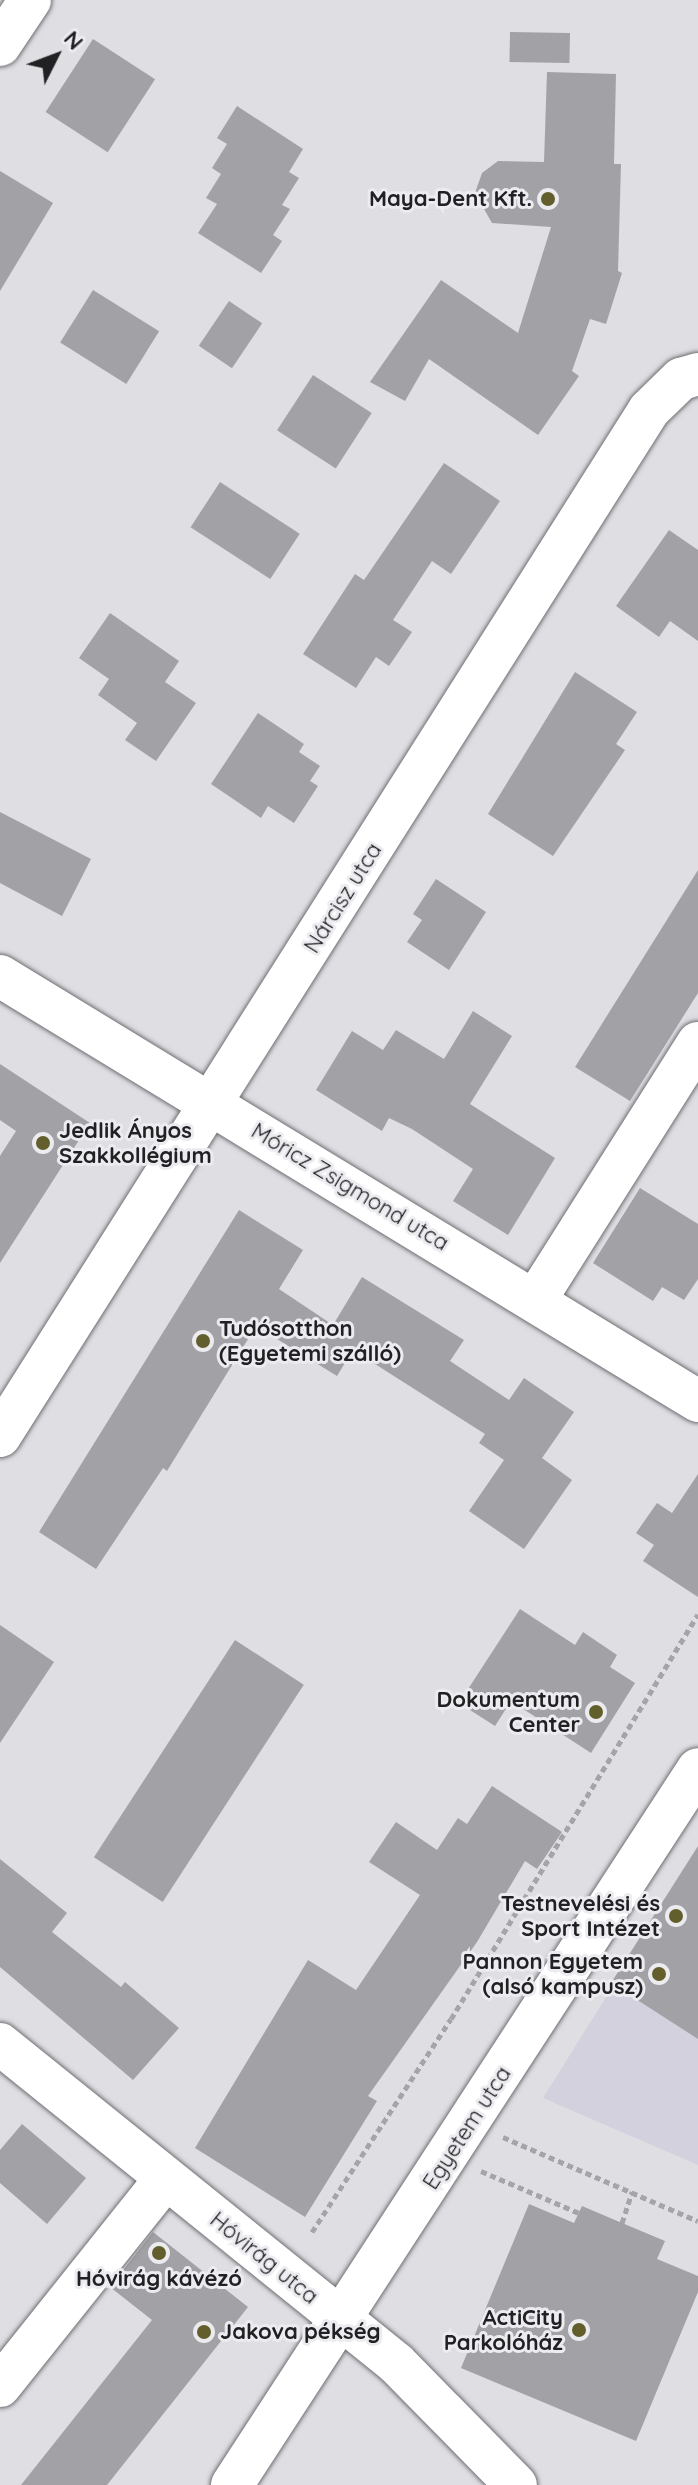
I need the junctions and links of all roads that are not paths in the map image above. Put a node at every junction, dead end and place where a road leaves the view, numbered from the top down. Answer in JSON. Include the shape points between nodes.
{"nodes":[{"id":1,"x":30,"y":0,"type":"edge"},
{"id":2,"x":0,"y":45,"type":"edge"},
{"id":3,"x":698,"y":374,"type":"edge"},
{"id":4,"x":0,"y":976,"type":"edge"},
{"id":5,"x":698,"y":1043,"type":"edge"},
{"id":6,"x":213,"y":1104,"type":"junction"},
{"id":7,"x":536,"y":1299,"type":"junction"},
{"id":8,"x":698,"y":1401,"type":"edge"},
{"id":9,"x":0,"y":1436,"type":"edge"},
{"id":10,"x":698,"y":1769,"type":"edge"},
{"id":11,"x":0,"y":2044,"type":"edge"},
{"id":12,"x":166,"y":2178,"type":"junction"},
{"id":13,"x":342,"y":2321,"type":"junction"},
{"id":14,"x":0,"y":2386,"type":"edge"},
{"id":15,"x":232,"y":2485,"type":"edge"},
{"id":16,"x":516,"y":2485,"type":"edge"}],
"edges":[{"from":1,"to":2,"type":"street"},
{"from":3,"to":6,"type":"street","name":"Nárcisz utca","via":[[681,379],[649,410]]},
{"from":4,"to":6,"type":"street","name":"Móricz Zsigmond utca"},
{"from":5,"to":7,"type":"street"},
{"from":6,"to":7,"type":"street","name":"Móricz Zsigmond utca"},
{"from":6,"to":9,"type":"street","name":"Nárcisz utca"},
{"from":7,"to":8,"type":"street","name":"Móricz Zsigmond utca"},
{"from":10,"to":13,"type":"street","name":"Egyetem utca"},
{"from":11,"to":12,"type":"street","name":"Hóvirág utca"},
{"from":12,"to":13,"type":"street","name":"Hóvirág utca"},
{"from":12,"to":14,"type":"street"},
{"from":13,"to":15,"type":"street","name":"Egyetem utca"},
{"from":13,"to":16,"type":"street","name":"Hóvirág utca","via":[[396,2363]]}]}
